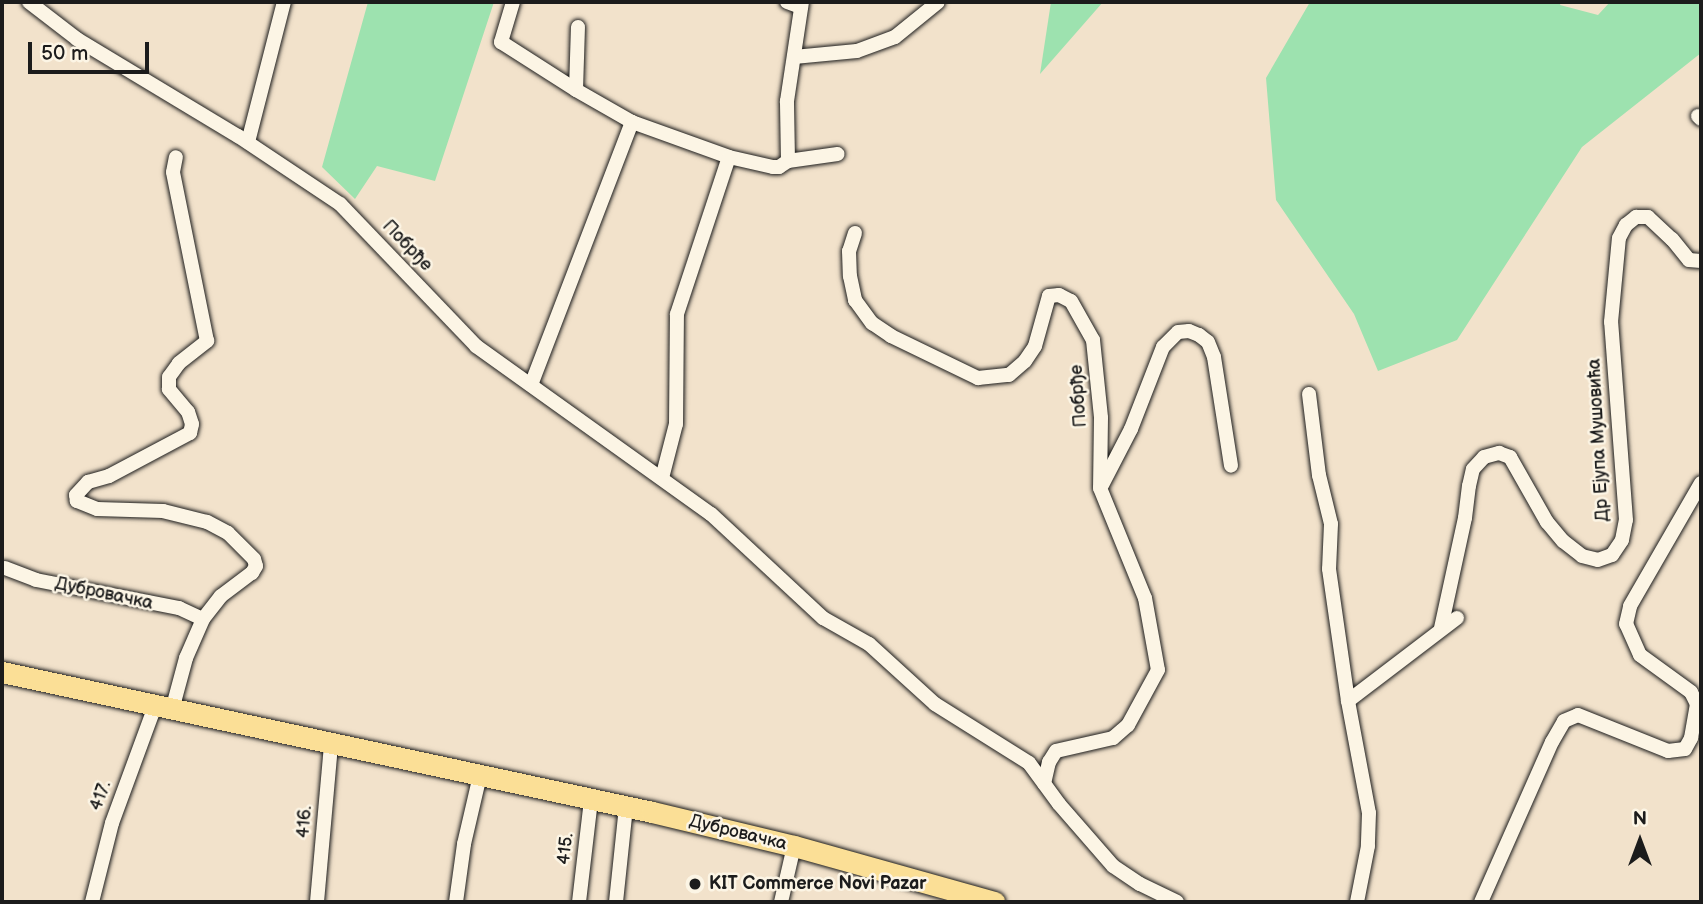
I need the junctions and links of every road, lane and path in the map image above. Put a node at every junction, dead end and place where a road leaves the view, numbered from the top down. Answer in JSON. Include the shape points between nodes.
{"nodes":[{"id":1,"x":29,"y":2,"type":"edge"},
{"id":2,"x":284,"y":2,"type":"edge"},
{"id":3,"x":513,"y":2,"type":"edge"},
{"id":4,"x":787,"y":2,"type":"edge"},
{"id":5,"x":938,"y":2,"type":"edge"},
{"id":6,"x":802,"y":4,"type":"edge"},
{"id":7,"x":46,"y":8,"type":"edge"},
{"id":8,"x":578,"y":27,"type":"dead end"},
{"id":9,"x":794,"y":57,"type":"junction"},
{"id":10,"x":576,"y":90,"type":"junction"},
{"id":11,"x":632,"y":122,"type":"junction"},
{"id":12,"x":248,"y":142,"type":"junction"},
{"id":13,"x":838,"y":154,"type":"dead end"},
{"id":14,"x":176,"y":157,"type":"dead end"},
{"id":15,"x":729,"y":157,"type":"junction"},
{"id":16,"x":788,"y":161,"type":"junction"},
{"id":17,"x":855,"y":233,"type":"dead end"},
{"id":18,"x":1701,"y":261,"type":"edge"},
{"id":19,"x":531,"y":385,"type":"junction"},
{"id":20,"x":1309,"y":394,"type":"dead end"},
{"id":21,"x":1231,"y":466,"type":"dead end"},
{"id":22,"x":662,"y":478,"type":"junction"},
{"id":23,"x":1701,"y":483,"type":"edge"},
{"id":24,"x":1100,"y":488,"type":"junction"},
{"id":25,"x":5,"y":568,"type":"dead end"},
{"id":26,"x":1457,"y":618,"type":"dead end"},
{"id":27,"x":203,"y":619,"type":"junction"},
{"id":28,"x":1441,"y":628,"type":"junction"},
{"id":29,"x":2,"y":672,"type":"edge"},
{"id":30,"x":1348,"y":701,"type":"junction"},
{"id":31,"x":164,"y":708,"type":"junction"},
{"id":32,"x":331,"y":744,"type":"junction"},
{"id":33,"x":480,"y":775,"type":"junction"},
{"id":34,"x":1044,"y":783,"type":"junction"},
{"id":35,"x":591,"y":800,"type":"junction"},
{"id":36,"x":626,"y":807,"type":"junction"},
{"id":37,"x":794,"y":846,"type":"junction"},
{"id":38,"x":946,"y":896,"type":"edge"},
{"id":39,"x":92,"y":902,"type":"edge"},
{"id":40,"x":317,"y":902,"type":"edge"},
{"id":41,"x":456,"y":902,"type":"edge"},
{"id":42,"x":579,"y":902,"type":"edge"},
{"id":43,"x":616,"y":902,"type":"edge"},
{"id":44,"x":781,"y":902,"type":"edge"},
{"id":45,"x":994,"y":902,"type":"edge"},
{"id":46,"x":1177,"y":902,"type":"edge"},
{"id":47,"x":1357,"y":902,"type":"edge"},
{"id":48,"x":1481,"y":902,"type":"edge"}],
"edges":[{"from":1,"to":7,"type":"street","name":"Побрђе"},
{"from":2,"to":12,"type":"street"},
{"from":3,"to":10,"type":"street","via":[[501,42]]},
{"from":4,"to":6,"type":"street"},
{"from":5,"to":9,"type":"street","via":[[895,37],[857,51]]},
{"from":6,"to":9,"type":"street"},
{"from":7,"to":12,"type":"street","name":"Побрђе","via":[[77,39]]},
{"from":8,"to":10,"type":"street"},
{"from":9,"to":16,"type":"street","via":[[787,101]]},
{"from":10,"to":11,"type":"street"},
{"from":11,"to":15,"type":"street"},
{"from":11,"to":19,"type":"street"},
{"from":12,"to":19,"type":"street","name":"Побрђе","via":[[340,204],[476,346]]},
{"from":13,"to":16,"type":"street"},
{"from":14,"to":27,"type":"street","via":[[173,172],[207,341],[169,377],[169,390],[188,412],[190,433],[89,482],[76,495],[77,501],[97,509],[163,511],[207,522],[245,548],[256,566],[252,573],[221,596]]},
{"from":15,"to":16,"type":"street","via":[[773,167]]},
{"from":15,"to":22,"type":"street","via":[[677,314],[676,424]]},
{"from":17,"to":24,"type":"street","name":"Побрђе","via":[[849,251],[850,276],[855,300],[872,323],[978,378],[1009,375],[1035,346],[1049,296],[1071,301],[1093,340],[1098,369]]},
{"from":18,"to":28,"type":"street","name":"Др Ејупа Мушовића","via":[[1689,260],[1648,217],[1636,217],[1619,238],[1611,322],[1626,520],[1622,540],[1612,555],[1598,560],[1582,556],[1547,522],[1510,457],[1499,453],[1484,457],[1473,469]]},
{"from":19,"to":22,"type":"street","name":"Побрђе"},
{"from":20,"to":30,"type":"street","via":[[1319,475],[1331,524],[1329,569]]},
{"from":21,"to":24,"type":"street","via":[[1214,357],[1208,342],[1189,331],[1178,332],[1163,347],[1131,429]]},
{"from":22,"to":34,"type":"street","name":"Побрђе","via":[[711,513],[823,618],[869,644],[935,704],[1030,764]]},
{"from":23,"to":48,"type":"street","via":[[1630,606],[1626,624],[1640,654],[1691,692],[1697,704],[1691,738],[1685,749],[1668,751],[1578,715],[1564,721]]},
{"from":24,"to":34,"type":"street","name":"Побрђе","via":[[1145,598],[1158,670],[1128,725],[1113,738],[1056,751]]},
{"from":25,"to":27,"type":"street","name":"Дубровачка","via":[[36,580],[178,608]]},
{"from":26,"to":28,"type":"street"},
{"from":27,"to":31,"type":"street"},
{"from":28,"to":30,"type":"street"},
{"from":29,"to":31,"type":"main road","name":"Дубровачка"},
{"from":30,"to":47,"type":"street","via":[[1369,813]]},
{"from":31,"to":32,"type":"main road","name":"Дубровачка"},
{"from":31,"to":39,"type":"street","name":"417.","via":[[112,823]]},
{"from":32,"to":33,"type":"main road","name":"Дубровачка"},
{"from":32,"to":40,"type":"street","name":"416."},
{"from":33,"to":35,"type":"main road","name":"Дубровачка"},
{"from":33,"to":41,"type":"street"},
{"from":34,"to":46,"type":"street","name":"Побрђе","via":[[1113,866]]},
{"from":35,"to":36,"type":"main road","name":"Дубровачка"},
{"from":35,"to":42,"type":"street","name":"415."},
{"from":36,"to":37,"type":"main road","name":"Дубровачка"},
{"from":36,"to":43,"type":"street"},
{"from":37,"to":38,"type":"main road","name":"Дубровачка"},
{"from":37,"to":44,"type":"street"},
{"from":38,"to":45,"type":"main road","name":"Дубровачка"}]}
